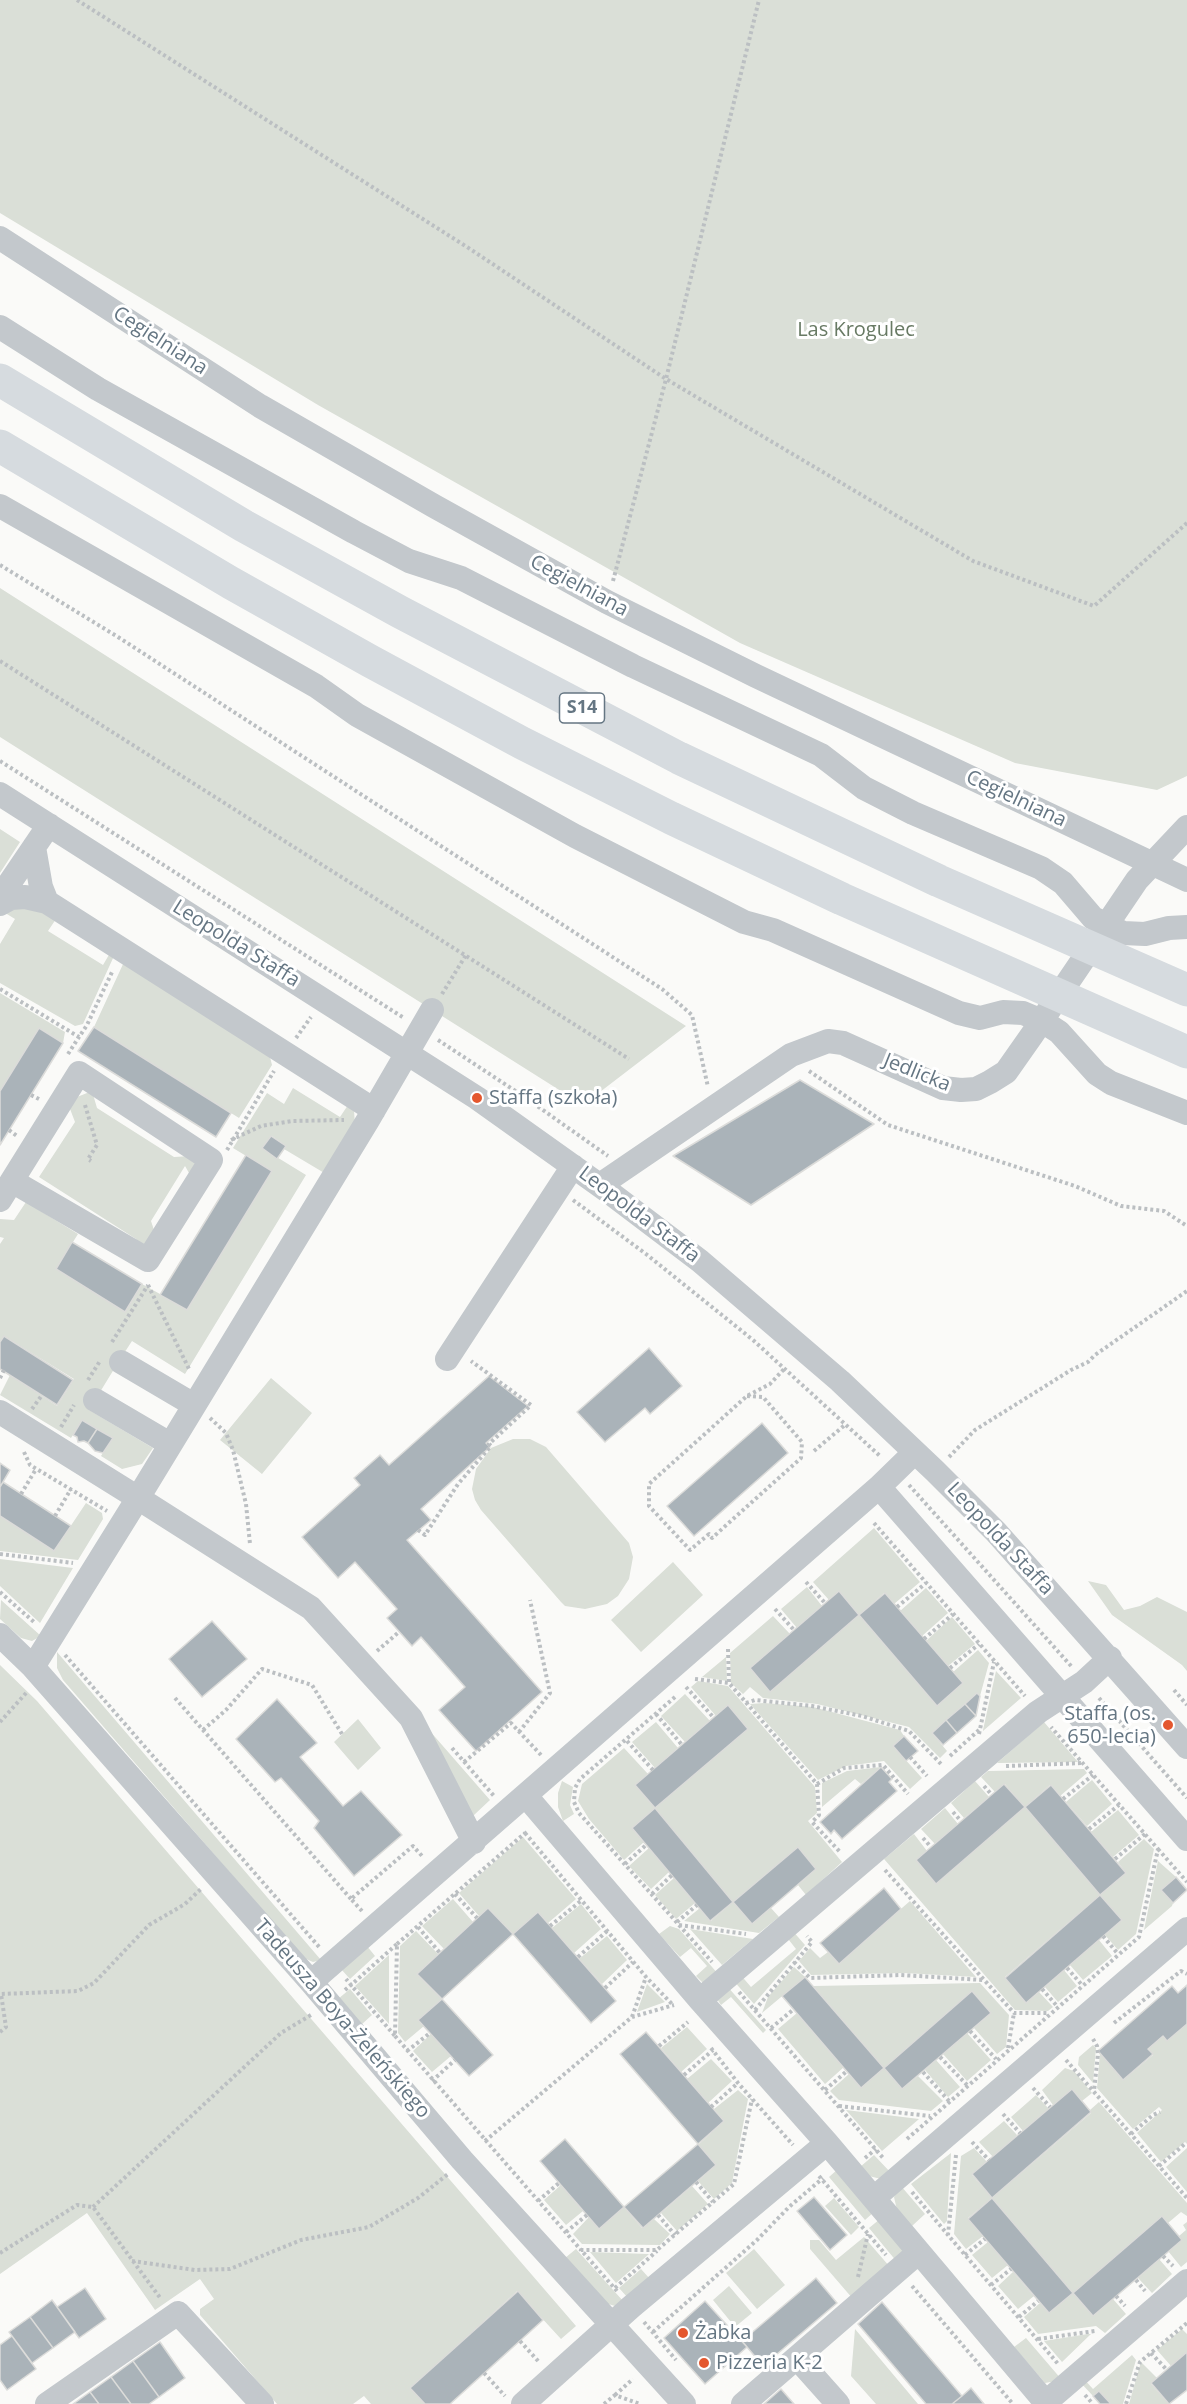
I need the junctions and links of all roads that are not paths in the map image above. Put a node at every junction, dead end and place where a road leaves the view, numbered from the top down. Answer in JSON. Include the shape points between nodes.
{"nodes":[{"id":1,"x":0,"y":238,"type":"edge"},
{"id":2,"x":0,"y":327,"type":"edge"},
{"id":3,"x":0,"y":380,"type":"edge"},
{"id":4,"x":0,"y":446,"type":"edge"},
{"id":5,"x":0,"y":506,"type":"edge"},
{"id":6,"x":0,"y":794,"type":"edge"},
{"id":7,"x":49,"y":825,"type":"junction"},
{"id":8,"x":1187,"y":827,"type":"edge"},
{"id":9,"x":34,"y":847,"type":"junction"},
{"id":10,"x":1153,"y":864,"type":"junction"},
{"id":11,"x":1187,"y":880,"type":"edge"},
{"id":12,"x":0,"y":897,"type":"edge"},
{"id":13,"x":47,"y":902,"type":"junction"},
{"id":14,"x":0,"y":904,"type":"edge"},
{"id":15,"x":1187,"y":927,"type":"edge"},
{"id":16,"x":1187,"y":990,"type":"edge"},
{"id":17,"x":426,"y":1019,"type":"road end"},
{"id":18,"x":406,"y":1052,"type":"junction"},
{"id":19,"x":1187,"y":1052,"type":"edge"},
{"id":20,"x":1187,"y":1113,"type":"edge"},
{"id":21,"x":371,"y":1115,"type":"junction"},
{"id":22,"x":573,"y":1166,"type":"junction"},
{"id":23,"x":600,"y":1185,"type":"junction"},
{"id":24,"x":6,"y":1190,"type":"edge"},
{"id":25,"x":455,"y":1357,"type":"road end"},
{"id":26,"x":121,"y":1362,"type":"dead end"},
{"id":27,"x":95,"y":1400,"type":"dead end"},
{"id":28,"x":194,"y":1406,"type":"junction"},
{"id":29,"x":0,"y":1412,"type":"edge"},
{"id":30,"x":170,"y":1444,"type":"junction"},
{"id":31,"x":915,"y":1452,"type":"junction"},
{"id":32,"x":887,"y":1496,"type":"junction"},
{"id":33,"x":138,"y":1498,"type":"junction"},
{"id":34,"x":0,"y":1635,"type":"edge"},
{"id":35,"x":1110,"y":1658,"type":"junction"},
{"id":36,"x":33,"y":1677,"type":"junction"},
{"id":37,"x":1060,"y":1695,"type":"junction"},
{"id":38,"x":1187,"y":1747,"type":"edge"},
{"id":39,"x":526,"y":1796,"type":"junction"},
{"id":40,"x":1187,"y":1839,"type":"edge"},
{"id":41,"x":474,"y":1842,"type":"junction"},
{"id":42,"x":1187,"y":1929,"type":"edge"},
{"id":43,"x":311,"y":1982,"type":"junction"},
{"id":44,"x":700,"y":2000,"type":"junction"},
{"id":45,"x":827,"y":2143,"type":"junction"},
{"id":46,"x":874,"y":2198,"type":"junction"},
{"id":47,"x":920,"y":2252,"type":"junction"},
{"id":48,"x":1187,"y":2281,"type":"edge"},
{"id":49,"x":613,"y":2324,"type":"junction"},
{"id":50,"x":797,"y":2358,"type":"junction"},
{"id":51,"x":514,"y":2401,"type":"edge"},
{"id":52,"x":1047,"y":2403,"type":"edge"},
{"id":53,"x":47,"y":2404,"type":"edge"},
{"id":54,"x":262,"y":2404,"type":"edge"},
{"id":55,"x":684,"y":2404,"type":"edge"},
{"id":56,"x":743,"y":2404,"type":"edge"},
{"id":57,"x":838,"y":2404,"type":"edge"}],
"edges":[{"from":1,"to":10,"type":"street","name":"Cegielniana","via":[[260,405],[607,602]]},
{"from":2,"to":15,"type":"street","via":[[98,389],[409,561],[461,578],[633,666],[821,755],[864,788],[913,813],[1041,868],[1063,883],[1093,918],[1123,933],[1145,934]]},
{"from":3,"to":16,"type":"highway","number":"S14","via":[[254,531],[679,759],[939,881]]},
{"from":4,"to":19,"type":"highway","via":[[231,583],[522,743],[831,894]]},
{"from":5,"to":20,"type":"street","via":[[316,686],[357,715],[585,841],[744,922],[773,930],[959,1013],[980,1018],[1003,1012],[1023,1013],[1042,1021],[1059,1032],[1097,1074],[1111,1083]]},
{"from":6,"to":7,"type":"street","name":"Leopolda Staffa"},
{"from":7,"to":9,"type":"street"},
{"from":7,"to":18,"type":"street","name":"Leopolda Staffa"},
{"from":8,"to":10,"type":"street","name":"Jedlicka"},
{"from":9,"to":12,"type":"street"},
{"from":9,"to":13,"type":"street"},
{"from":10,"to":11,"type":"street","name":"Cegielniana"},
{"from":10,"to":23,"type":"street","name":"Jedlicka","via":[[1137,880],[1006,1072],[976,1089],[943,1088],[843,1043],[828,1041],[791,1055]]},
{"from":13,"to":14,"type":"street","via":[[25,897]]},
{"from":13,"to":21,"type":"street"},
{"from":17,"to":18,"type":"street"},
{"from":18,"to":21,"type":"street"},
{"from":18,"to":22,"type":"street","name":"Leopolda Staffa"},
{"from":21,"to":28,"type":"street"},
{"from":22,"to":23,"type":"street","name":"Leopolda Staffa"},
{"from":22,"to":25,"type":"street"},
{"from":23,"to":31,"type":"street","name":"Leopolda Staffa","via":[[745,1298]]},
{"from":24,"to":24,"type":"street","via":[[79,1073],[211,1160],[148,1260]]},
{"from":26,"to":28,"type":"street"},
{"from":27,"to":30,"type":"street"},
{"from":28,"to":30,"type":"street"},
{"from":29,"to":33,"type":"street"},
{"from":30,"to":33,"type":"street"},
{"from":31,"to":32,"type":"street"},
{"from":31,"to":35,"type":"street","name":"Leopolda Staffa","via":[[996,1532]]},
{"from":32,"to":37,"type":"street"},
{"from":32,"to":39,"type":"street"},
{"from":33,"to":36,"type":"street"},
{"from":33,"to":41,"type":"street","via":[[311,1608],[411,1718]]},
{"from":34,"to":36,"type":"street","name":"Tadeusza Boya-Żeleńskiego"},
{"from":35,"to":37,"type":"street","via":[[1084,1682]]},
{"from":35,"to":38,"type":"street","name":"Leopolda Staffa"},
{"from":36,"to":43,"type":"street","name":"Tadeusza Boya-Żeleńskiego"},
{"from":37,"to":40,"type":"street"},
{"from":37,"to":44,"type":"street"},
{"from":39,"to":41,"type":"street"},
{"from":39,"to":44,"type":"street"},
{"from":41,"to":43,"type":"street"},
{"from":42,"to":46,"type":"street","via":[[892,2168]]},
{"from":43,"to":49,"type":"street","name":"Tadeusza Boya-Żeleńskiego","via":[[462,2160]]},
{"from":44,"to":45,"type":"street"},
{"from":45,"to":46,"type":"street"},
{"from":45,"to":49,"type":"street"},
{"from":46,"to":47,"type":"street"},
{"from":47,"to":50,"type":"street"},
{"from":47,"to":52,"type":"street"},
{"from":48,"to":52,"type":"street"},
{"from":49,"to":51,"type":"street"},
{"from":49,"to":55,"type":"street","name":"Tadeusza Boya-Żeleńskiego"},
{"from":50,"to":56,"type":"street"},
{"from":50,"to":57,"type":"street"},
{"from":53,"to":54,"type":"street","via":[[178,2313]]}]}
